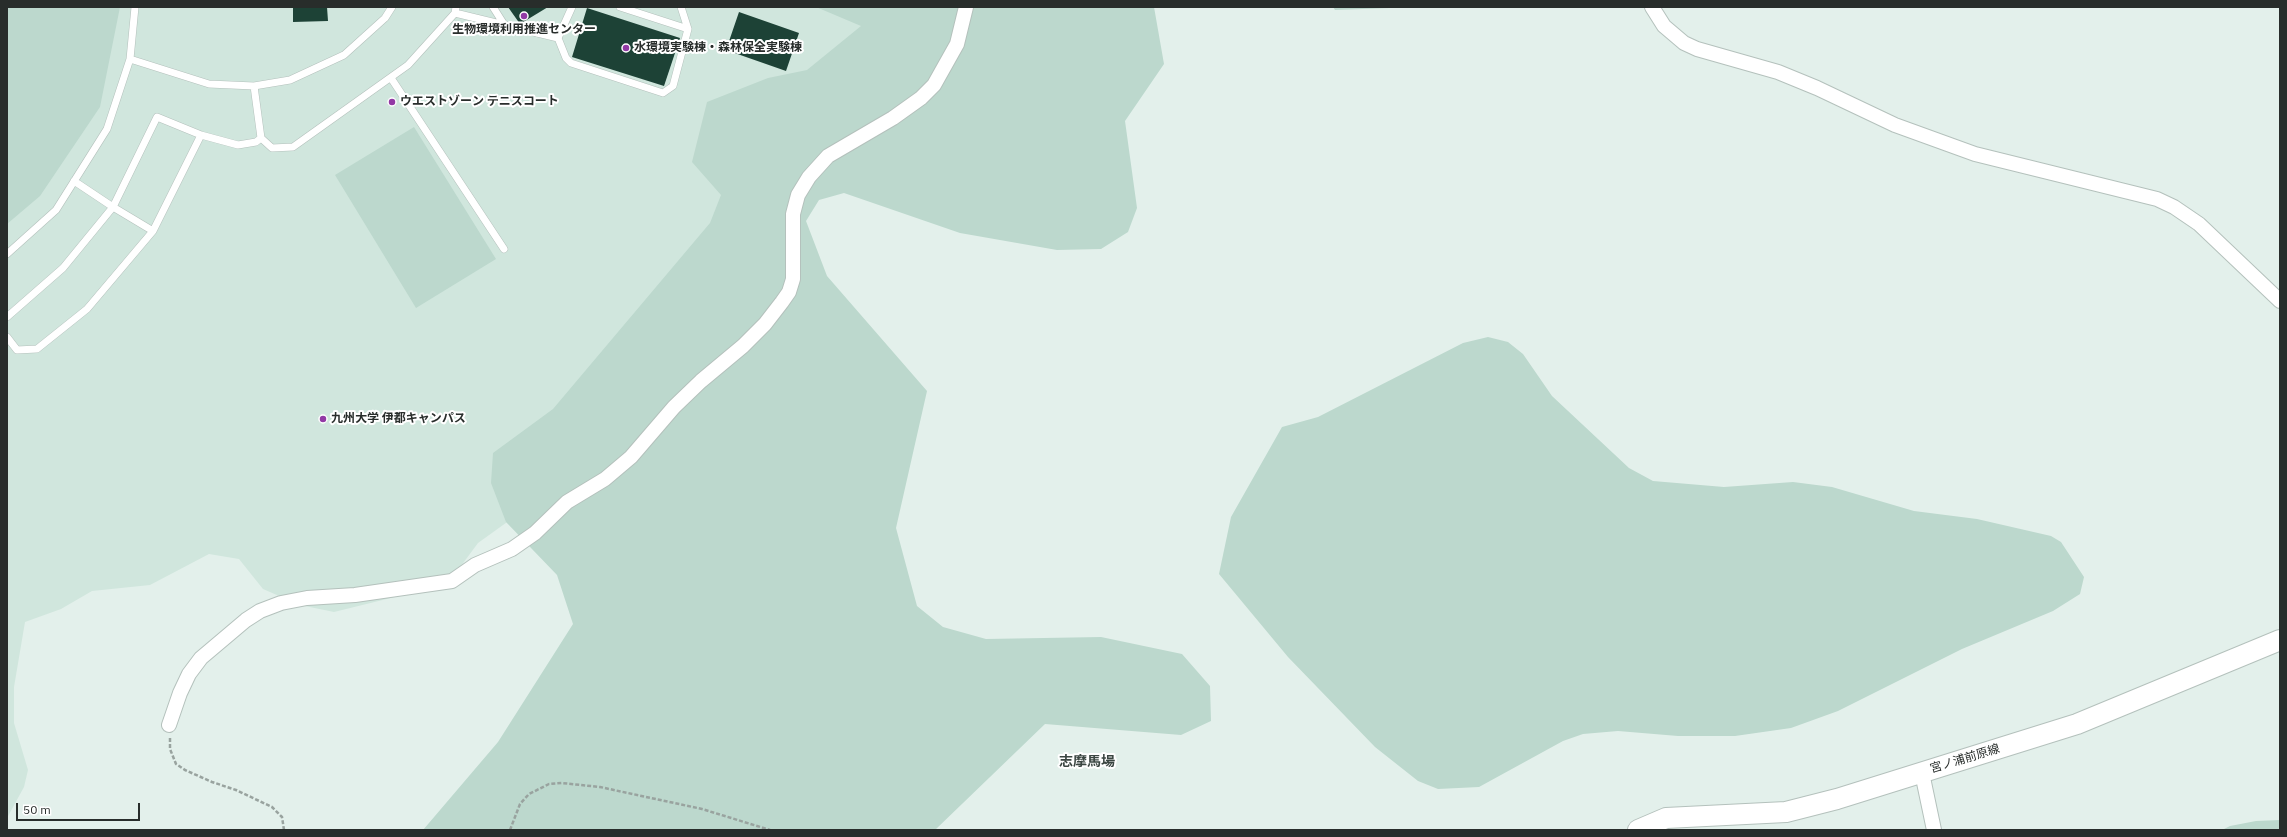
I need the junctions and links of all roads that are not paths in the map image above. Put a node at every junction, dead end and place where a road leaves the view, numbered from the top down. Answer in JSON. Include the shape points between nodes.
{"nodes":[{"id":1,"x":135,"y":7,"type":"edge"},
{"id":2,"x":392,"y":7,"type":"edge"},
{"id":3,"x":493,"y":7,"type":"edge"},
{"id":4,"x":572,"y":7,"type":"edge"},
{"id":5,"x":620,"y":7,"type":"edge"},
{"id":6,"x":681,"y":7,"type":"edge"},
{"id":7,"x":966,"y":7,"type":"edge"},
{"id":8,"x":1652,"y":7,"type":"edge"},
{"id":9,"x":456,"y":10,"type":"edge"},
{"id":10,"x":506,"y":26,"type":"junction"},
{"id":11,"x":688,"y":29,"type":"junction"},
{"id":12,"x":558,"y":38,"type":"junction"},
{"id":13,"x":130,"y":59,"type":"junction"},
{"id":14,"x":391,"y":78,"type":"junction"},
{"id":15,"x":254,"y":86,"type":"junction"},
{"id":16,"x":201,"y":134,"type":"junction"},
{"id":17,"x":261,"y":138,"type":"junction"},
{"id":18,"x":74,"y":181,"type":"junction"},
{"id":19,"x":112,"y":207,"type":"junction"},
{"id":20,"x":153,"y":230,"type":"junction"},
{"id":21,"x":504,"y":249,"type":"dead end"},
{"id":22,"x":7,"y":254,"type":"edge"},
{"id":23,"x":2280,"y":301,"type":"edge"},
{"id":24,"x":7,"y":317,"type":"edge"},
{"id":25,"x":7,"y":337,"type":"edge"},
{"id":26,"x":2280,"y":640,"type":"edge"},
{"id":27,"x":169,"y":725,"type":"road end"},
{"id":28,"x":1922,"y":773,"type":"junction"},
{"id":29,"x":1638,"y":830,"type":"edge"},
{"id":30,"x":1934,"y":830,"type":"edge"}],
"edges":[{"from":1,"to":13,"type":"lane"},
{"from":2,"to":15,"type":"lane","via":[[385,18],[344,55],[290,80]]},
{"from":3,"to":10,"type":"lane"},
{"from":4,"to":12,"type":"lane"},
{"from":5,"to":11,"type":"lane"},
{"from":6,"to":11,"type":"lane"},
{"from":7,"to":27,"type":"street","via":[[957,44],[934,85],[893,118],[828,156],[809,177],[798,195],[793,214],[793,279],[789,292],[782,302],[743,346],[674,407],[631,457],[605,479],[567,502],[535,533],[512,549],[475,565],[452,581],[355,595],[307,598],[281,603],[260,611],[202,658],[189,674]]},
{"from":8,"to":23,"type":"street","via":[[1664,26],[1684,43],[1778,72],[1895,125],[1975,154],[2157,199],[2199,224]]},
{"from":9,"to":10,"type":"lane"},
{"from":9,"to":14,"type":"lane","via":[[408,65]]},
{"from":10,"to":12,"type":"lane"},
{"from":11,"to":12,"type":"lane","via":[[673,86],[663,93],[571,63],[566,58]]},
{"from":13,"to":15,"type":"lane","via":[[209,84]]},
{"from":13,"to":18,"type":"lane","via":[[107,129]]},
{"from":14,"to":17,"type":"lane","via":[[293,147],[272,148]]},
{"from":14,"to":21,"type":"lane"},
{"from":15,"to":17,"type":"lane"},
{"from":16,"to":17,"type":"lane","via":[[238,145],[256,142]]},
{"from":16,"to":19,"type":"lane","via":[[157,117]]},
{"from":16,"to":20,"type":"lane"},
{"from":18,"to":19,"type":"lane"},
{"from":18,"to":22,"type":"lane","via":[[56,210]]},
{"from":19,"to":20,"type":"lane"},
{"from":19,"to":24,"type":"lane","via":[[63,268]]},
{"from":20,"to":25,"type":"lane","via":[[87,309],[37,349],[17,350]]},
{"from":26,"to":28,"type":"main road","name":"宮ノ浦前原線","via":[[2077,724]]},
{"from":28,"to":29,"type":"main road","name":"宮ノ浦前原線","via":[[1786,812],[1666,818]]},
{"from":28,"to":30,"type":"street"}]}
